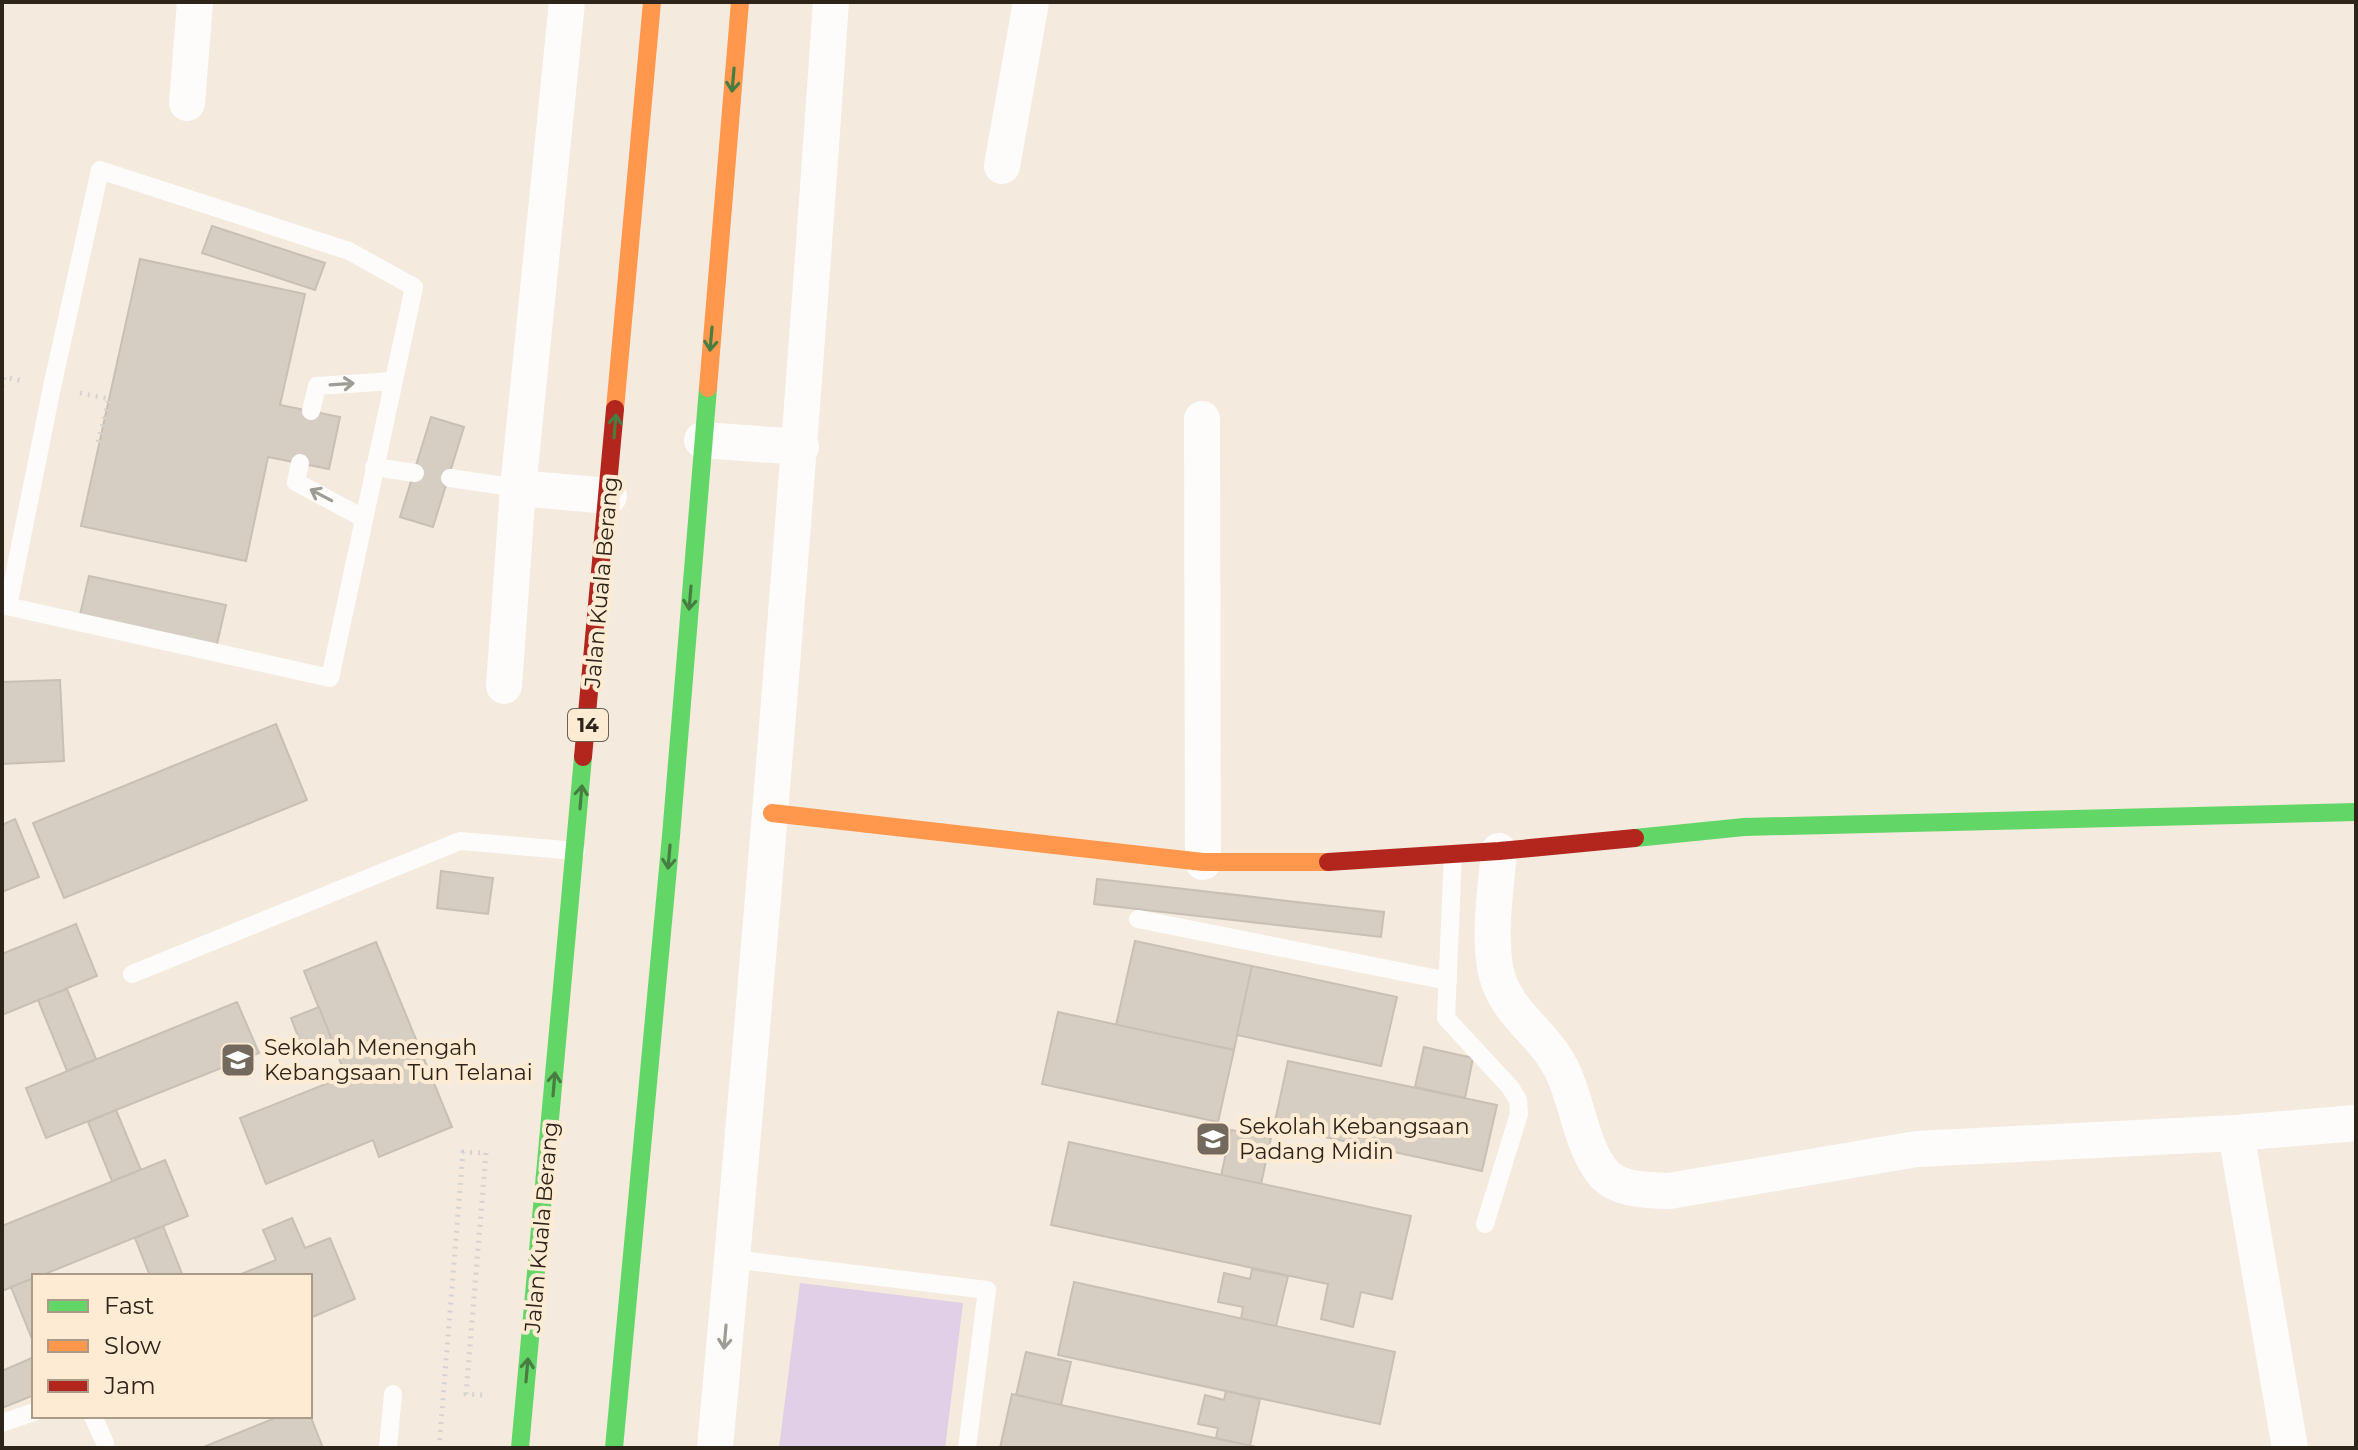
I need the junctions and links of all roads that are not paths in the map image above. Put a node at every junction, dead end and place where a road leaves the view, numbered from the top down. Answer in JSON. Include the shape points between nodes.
{"nodes":[{"id":1,"x":195,"y":2,"type":"edge"},
{"id":2,"x":567,"y":2,"type":"edge"},
{"id":3,"x":652,"y":2,"type":"edge"},
{"id":4,"x":740,"y":2,"type":"edge"},
{"id":5,"x":831,"y":2,"type":"edge"},
{"id":6,"x":1031,"y":2,"type":"edge"},
{"id":7,"x":187,"y":103,"type":"dead end"},
{"id":8,"x":1002,"y":166,"type":"dead end"},
{"id":9,"x":393,"y":381,"type":"junction"},
{"id":10,"x":311,"y":411,"type":"dead end"},
{"id":11,"x":1202,"y":419,"type":"dead end"},
{"id":12,"x":702,"y":440,"type":"junction"},
{"id":13,"x":801,"y":447,"type":"junction"},
{"id":14,"x":300,"y":463,"type":"dead end"},
{"id":15,"x":374,"y":467,"type":"junction"},
{"id":16,"x":415,"y":473,"type":"dead end"},
{"id":17,"x":450,"y":478,"type":"dead end"},
{"id":18,"x":518,"y":488,"type":"junction"},
{"id":19,"x":609,"y":496,"type":"junction"},
{"id":20,"x":363,"y":518,"type":"junction"},
{"id":21,"x":5,"y":605,"type":"edge"},
{"id":22,"x":504,"y":686,"type":"dead end"},
{"id":23,"x":2356,"y":812,"type":"edge"},
{"id":24,"x":772,"y":813,"type":"junction"},
{"id":25,"x":576,"y":851,"type":"junction"},
{"id":26,"x":1499,"y":851,"type":"junction"},
{"id":27,"x":1453,"y":854,"type":"junction"},
{"id":28,"x":1203,"y":862,"type":"junction"},
{"id":29,"x":1138,"y":919,"type":"dead end"},
{"id":30,"x":132,"y":974,"type":"dead end"},
{"id":31,"x":1448,"y":981,"type":"junction"},
{"id":32,"x":2356,"y":1123,"type":"edge"},
{"id":33,"x":2236,"y":1133,"type":"junction"},
{"id":34,"x":1485,"y":1224,"type":"dead end"},
{"id":35,"x":732,"y":1259,"type":"junction"},
{"id":36,"x":393,"y":1394,"type":"dead end"},
{"id":37,"x":32,"y":1413,"type":"edge"},
{"id":38,"x":94,"y":1418,"type":"edge"},
{"id":39,"x":2,"y":1423,"type":"edge"},
{"id":40,"x":101,"y":1446,"type":"edge"},
{"id":41,"x":388,"y":1448,"type":"edge"},
{"id":42,"x":520,"y":1448,"type":"edge"},
{"id":43,"x":614,"y":1448,"type":"edge"},
{"id":44,"x":715,"y":1448,"type":"edge"},
{"id":45,"x":967,"y":1448,"type":"edge"},
{"id":46,"x":2290,"y":1448,"type":"edge"}],
"edges":[{"from":1,"to":7,"type":"street"},
{"from":2,"to":18,"type":"street"},
{"from":19,"to":3,"type":"main road","name":"Jalan Kuala Berang","number":"14","one_way":true},
{"from":4,"to":12,"type":"main road","one_way":true},
{"from":5,"to":13,"type":"street"},
{"from":6,"to":8,"type":"street"},
{"from":10,"to":9,"type":"lane","one_way":true,"via":[[317,386]]},
{"from":9,"to":15,"type":"lane"},
{"from":9,"to":21,"type":"lane","via":[[414,287],[349,251],[100,170]]},
{"from":11,"to":28,"type":"street"},
{"from":12,"to":13,"type":"street"},
{"from":12,"to":43,"type":"main road","one_way":true},
{"from":13,"to":24,"type":"street"},
{"from":20,"to":14,"type":"lane","one_way":true,"via":[[296,482]]},
{"from":15,"to":16,"type":"lane"},
{"from":15,"to":20,"type":"lane"},
{"from":17,"to":18,"type":"lane"},
{"from":18,"to":19,"type":"street"},
{"from":18,"to":22,"type":"street"},
{"from":25,"to":19,"type":"main road","name":"Jalan Kuala Berang","number":"14","one_way":true},
{"from":20,"to":21,"type":"lane","via":[[330,678]]},
{"from":23,"to":26,"type":"main road","via":[[1744,827]]},
{"from":24,"to":28,"type":"main road"},
{"from":24,"to":35,"type":"street"},
{"from":25,"to":30,"type":"lane","via":[[460,841]]},
{"from":42,"to":25,"type":"main road","name":"Jalan Kuala Berang","number":"14","one_way":true},
{"from":26,"to":27,"type":"main road"},
{"from":26,"to":33,"type":"street","via":[[1492,938],[1495,969],[1506,998],[1562,1068],[1585,1140],[1606,1176],[1636,1190],[1669,1191],[1917,1149]]},
{"from":27,"to":28,"type":"main road","via":[[1342,862]]},
{"from":27,"to":31,"type":"lane"},
{"from":29,"to":31,"type":"lane"},
{"from":31,"to":34,"type":"lane","via":[[1446,1018],[1518,1100],[1519,1114]]},
{"from":32,"to":33,"type":"street"},
{"from":33,"to":46,"type":"street"},
{"from":35,"to":44,"type":"street","one_way":true},
{"from":35,"to":45,"type":"lane","via":[[987,1290]]},
{"from":36,"to":41,"type":"lane"},
{"from":37,"to":39,"type":"lane"},
{"from":38,"to":40,"type":"lane"}]}
